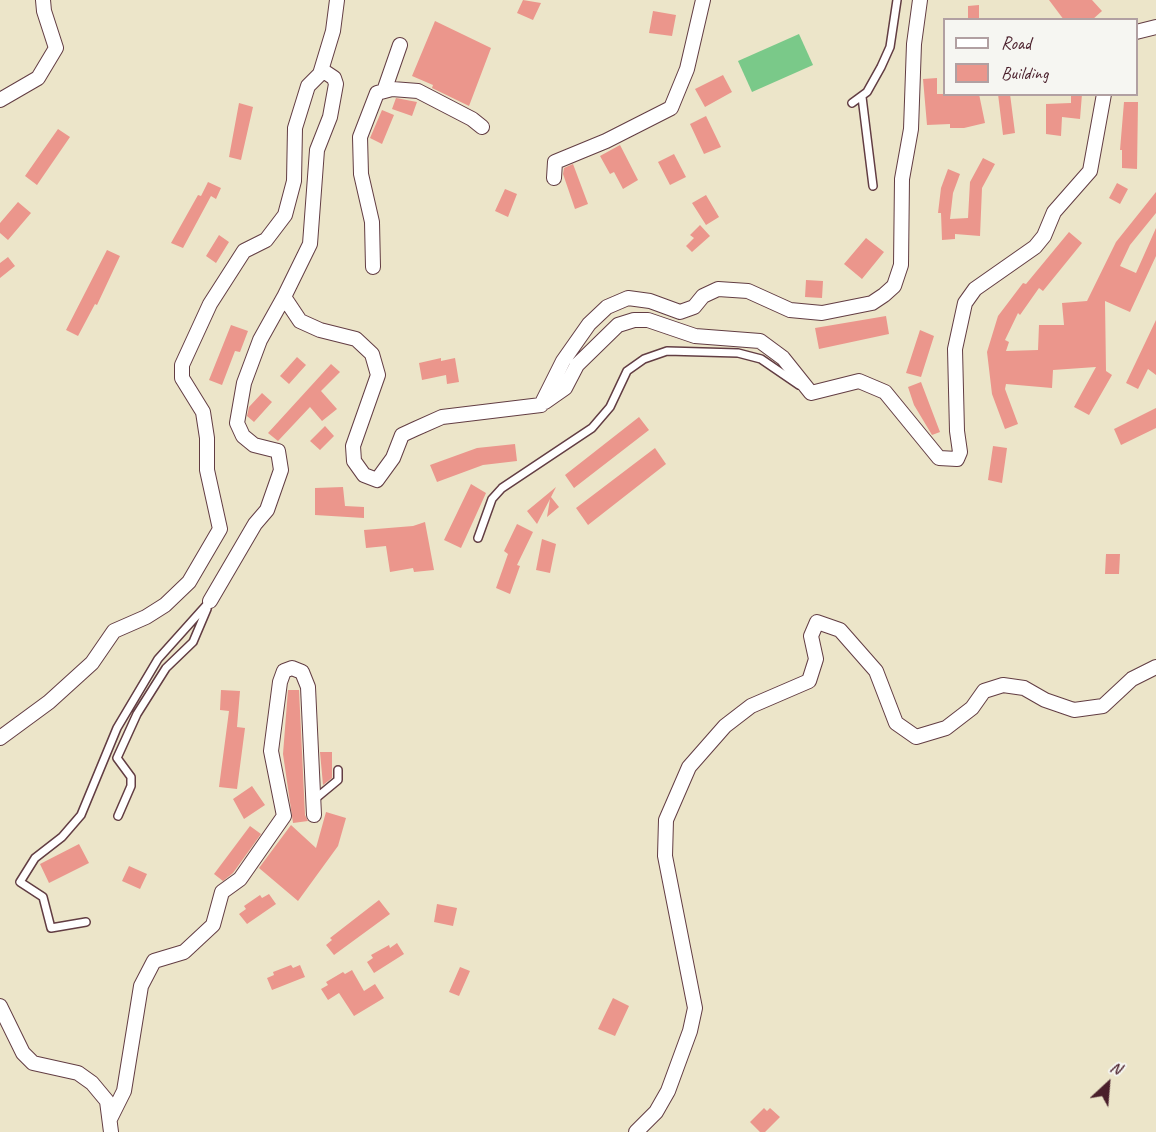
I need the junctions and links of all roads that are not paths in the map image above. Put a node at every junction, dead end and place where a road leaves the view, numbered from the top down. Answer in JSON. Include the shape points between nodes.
{"nodes":[{"id":1,"x":43,"y":0,"type":"edge"},
{"id":2,"x":337,"y":0,"type":"edge"},
{"id":3,"x":703,"y":0,"type":"edge"},
{"id":4,"x":897,"y":0,"type":"edge"},
{"id":5,"x":920,"y":0,"type":"edge"},
{"id":6,"x":1156,"y":27,"type":"edge"},
{"id":7,"x":1138,"y":32,"type":"edge"},
{"id":8,"x":400,"y":45,"type":"dead end"},
{"id":9,"x":320,"y":74,"type":"junction"},
{"id":10,"x":384,"y":91,"type":"junction"},
{"id":11,"x":1104,"y":96,"type":"edge"},
{"id":12,"x":862,"y":97,"type":"junction"},
{"id":13,"x":0,"y":100,"type":"edge"},
{"id":14,"x":852,"y":103,"type":"dead end"},
{"id":15,"x":482,"y":128,"type":"dead end"},
{"id":16,"x":554,"y":178,"type":"dead end"},
{"id":17,"x":873,"y":186,"type":"dead end"},
{"id":18,"x":373,"y":267,"type":"dead end"},
{"id":19,"x":284,"y":297,"type":"junction"},
{"id":20,"x":811,"y":393,"type":"junction"},
{"id":21,"x":541,"y":405,"type":"junction"},
{"id":22,"x":478,"y":538,"type":"dead end"},
{"id":23,"x":210,"y":601,"type":"junction"},
{"id":24,"x":1156,"y":667,"type":"edge"},
{"id":25,"x":0,"y":738,"type":"edge"},
{"id":26,"x":338,"y":770,"type":"dead end"},
{"id":27,"x":315,"y":799,"type":"junction"},
{"id":28,"x":314,"y":815,"type":"dead end"},
{"id":29,"x":118,"y":816,"type":"dead end"},
{"id":30,"x":86,"y":922,"type":"dead end"},
{"id":31,"x":0,"y":1006,"type":"edge"},
{"id":32,"x":110,"y":1125,"type":"edge"},
{"id":33,"x":636,"y":1132,"type":"edge"}],
"edges":[{"from":1,"to":13,"type":"street","via":[[56,48],[38,78]]},
{"from":2,"to":9,"type":"street","via":[[333,31]]},
{"from":3,"to":16,"type":"street","via":[[687,69],[671,108],[555,162]]},
{"from":4,"to":12,"type":"lane","via":[[890,46]]},
{"from":5,"to":21,"type":"street","via":[[911,129],[902,179],[901,265],[894,286],[872,303],[822,314],[790,310],[748,291],[718,289],[680,312],[628,298],[607,307],[590,324],[563,361]]},
{"from":6,"to":7,"type":"street"},
{"from":8,"to":10,"type":"street"},
{"from":9,"to":19,"type":"street","via":[[325,72],[336,84],[330,117],[317,150],[310,244]]},
{"from":9,"to":25,"type":"street","via":[[309,86],[295,128],[294,181],[285,215],[266,240],[244,251],[210,304],[182,365],[182,378],[203,412],[207,470],[220,529],[189,582],[165,605],[114,631],[92,663],[49,702]]},
{"from":10,"to":15,"type":"street","via":[[418,91]]},
{"from":10,"to":18,"type":"street","via":[[377,93],[360,137],[361,174],[372,222]]},
{"from":11,"to":20,"type":"street","via":[[1090,171],[1053,212],[1035,247],[975,289],[965,303],[955,348],[960,452],[957,459],[939,458],[885,392],[859,381]]},
{"from":12,"to":14,"type":"lane"},
{"from":12,"to":17,"type":"lane"},
{"from":19,"to":21,"type":"street","via":[[300,321],[356,339],[372,354],[378,375],[353,446],[354,461],[364,475],[377,480],[393,458],[402,435],[442,417]]},
{"from":19,"to":23,"type":"street","via":[[260,340],[244,383],[237,423],[243,436],[254,445],[278,451],[280,470],[267,510]]},
{"from":20,"to":21,"type":"street","via":[[783,358],[760,341],[695,336],[648,320],[634,320],[618,325],[577,364],[565,388]]},
{"from":20,"to":22,"type":"lane","via":[[761,359],[738,353],[667,351],[644,359],[627,371],[610,407],[592,428],[502,488],[492,499]]},
{"from":23,"to":29,"type":"lane","via":[[193,642],[166,668],[137,714],[117,758],[131,777]]},
{"from":23,"to":30,"type":"lane","via":[[158,659],[117,728],[81,815],[62,837],[35,858],[20,882],[43,897],[51,928]]},
{"from":24,"to":33,"type":"street","via":[[1132,679],[1103,706],[1074,710],[1024,688],[1003,685],[984,691],[972,708],[946,728],[916,737],[896,723],[876,672],[840,630],[817,622],[811,636],[816,659],[809,681],[751,706],[725,726],[689,767],[666,820],[665,856],[695,1008],[668,1091],[656,1112]]},
{"from":26,"to":27,"type":"lane","via":[[338,780]]},
{"from":27,"to":28,"type":"street"},
{"from":27,"to":32,"type":"street","via":[[308,687],[302,672],[292,668],[284,671],[280,682],[272,751],[284,816],[240,879],[222,892],[213,925],[184,952],[154,962],[141,986],[124,1091]]},
{"from":31,"to":32,"type":"street","via":[[23,1053],[33,1063],[78,1073],[92,1083],[107,1101]]}]}
